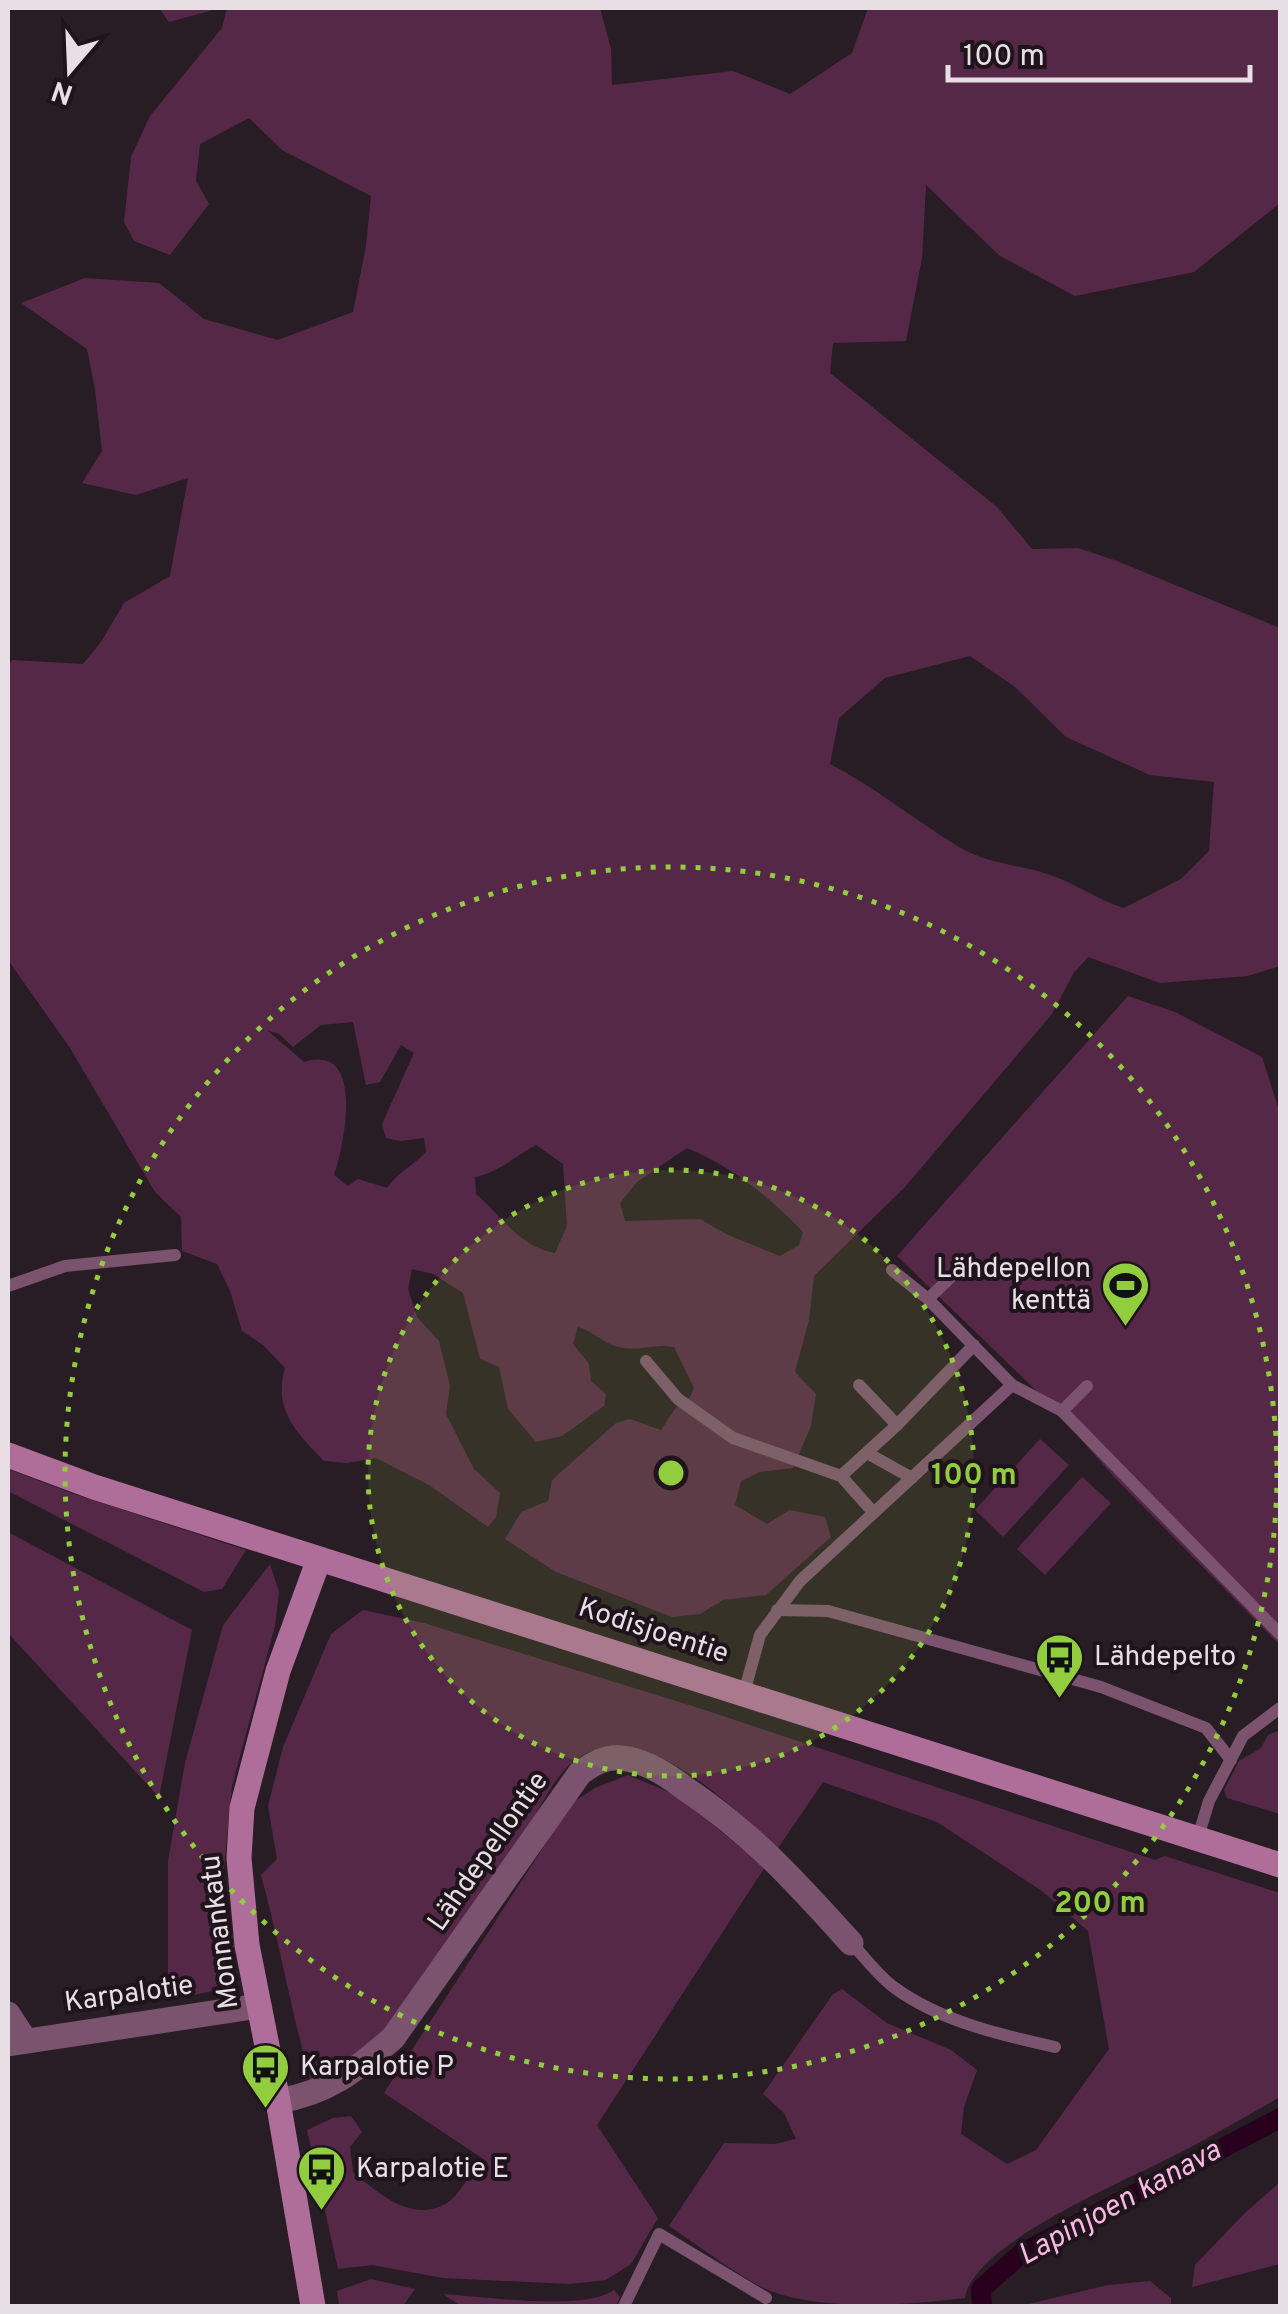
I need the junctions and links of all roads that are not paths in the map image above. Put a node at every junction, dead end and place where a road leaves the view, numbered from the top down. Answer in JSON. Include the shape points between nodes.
{"nodes":[{"id":1,"x":175,"y":1254,"type":"dead end"},
{"id":2,"x":892,"y":1270,"type":"dead end"},
{"id":3,"x":950,"y":1278,"type":"dead end"},
{"id":4,"x":8,"y":1286,"type":"edge"},
{"id":5,"x":928,"y":1299,"type":"junction"},
{"id":6,"x":974,"y":1345,"type":"junction"},
{"id":7,"x":646,"y":1361,"type":"dead end"},
{"id":8,"x":859,"y":1384,"type":"dead end"},
{"id":9,"x":1012,"y":1385,"type":"junction"},
{"id":10,"x":1087,"y":1386,"type":"dead end"},
{"id":11,"x":1062,"y":1411,"type":"junction"},
{"id":12,"x":897,"y":1425,"type":"junction"},
{"id":13,"x":867,"y":1453,"type":"junction"},
{"id":14,"x":8,"y":1455,"type":"edge"},
{"id":15,"x":841,"y":1476,"type":"junction"},
{"id":16,"x":912,"y":1478,"type":"junction"},
{"id":17,"x":873,"y":1512,"type":"junction"},
{"id":18,"x":319,"y":1558,"type":"junction"},
{"id":19,"x":777,"y":1610,"type":"junction"},
{"id":20,"x":1280,"y":1634,"type":"edge"},
{"id":21,"x":744,"y":1693,"type":"junction"},
{"id":22,"x":1280,"y":1708,"type":"edge"},
{"id":23,"x":1231,"y":1760,"type":"junction"},
{"id":24,"x":1198,"y":1837,"type":"junction"},
{"id":25,"x":1280,"y":1865,"type":"edge"},
{"id":26,"x":851,"y":1943,"type":"joint"},
{"id":27,"x":259,"y":2006,"type":"junction"},
{"id":28,"x":8,"y":2014,"type":"edge"},
{"id":29,"x":16,"y":2042,"type":"edge"},
{"id":30,"x":1055,"y":2046,"type":"dead end"},
{"id":31,"x":278,"y":2101,"type":"junction"},
{"id":32,"x":766,"y":2298,"type":"dead end"},
{"id":33,"x":624,"y":2305,"type":"edge"},
{"id":34,"x":313,"y":2306,"type":"edge"}],
"edges":[{"from":1,"to":4,"type":"lane","via":[[66,1266]]},
{"from":2,"to":5,"type":"lane"},
{"from":3,"to":5,"type":"lane"},
{"from":5,"to":6,"type":"lane"},
{"from":6,"to":9,"type":"lane"},
{"from":6,"to":12,"type":"lane"},
{"from":7,"to":15,"type":"lane","via":[[678,1399],[733,1438]]},
{"from":8,"to":12,"type":"lane"},
{"from":9,"to":11,"type":"lane"},
{"from":9,"to":16,"type":"lane"},
{"from":10,"to":11,"type":"lane"},
{"from":11,"to":20,"type":"lane"},
{"from":12,"to":13,"type":"lane"},
{"from":13,"to":15,"type":"lane"},
{"from":13,"to":16,"type":"lane"},
{"from":14,"to":18,"type":"street","name":"Kodisjoentie"},
{"from":15,"to":17,"type":"lane"},
{"from":16,"to":17,"type":"lane"},
{"from":17,"to":19,"type":"lane"},
{"from":18,"to":21,"type":"street","name":"Kodisjoentie"},
{"from":18,"to":27,"type":"street","name":"Monnankatu","via":[[278,1672],[242,1808],[242,1902]]},
{"from":19,"to":21,"type":"lane","via":[[760,1635]]},
{"from":19,"to":23,"type":"lane","via":[[828,1611],[1101,1687],[1206,1728]]},
{"from":21,"to":24,"type":"street","name":"Kodisjoentie"},
{"from":22,"to":23,"type":"lane","via":[[1243,1736]]},
{"from":23,"to":24,"type":"lane"},
{"from":24,"to":25,"type":"street","name":"Kodisjoentie"},
{"from":26,"to":30,"type":"lane","via":[[894,1987],[930,2008],[994,2034]]},
{"from":26,"to":31,"type":"street","name":"Lähdepellontie","via":[[781,1864],[721,1812],[646,1764],[601,1759],[580,1773],[393,2038],[310,2096]]},
{"from":27,"to":29,"type":"street","name":"Karpalotie"},
{"from":27,"to":31,"type":"street","name":"Monnankatu"},
{"from":28,"to":29,"type":"street"},
{"from":31,"to":34,"type":"street","name":"Monnankatu"},
{"from":32,"to":33,"type":"lane","via":[[659,2234]]}]}
